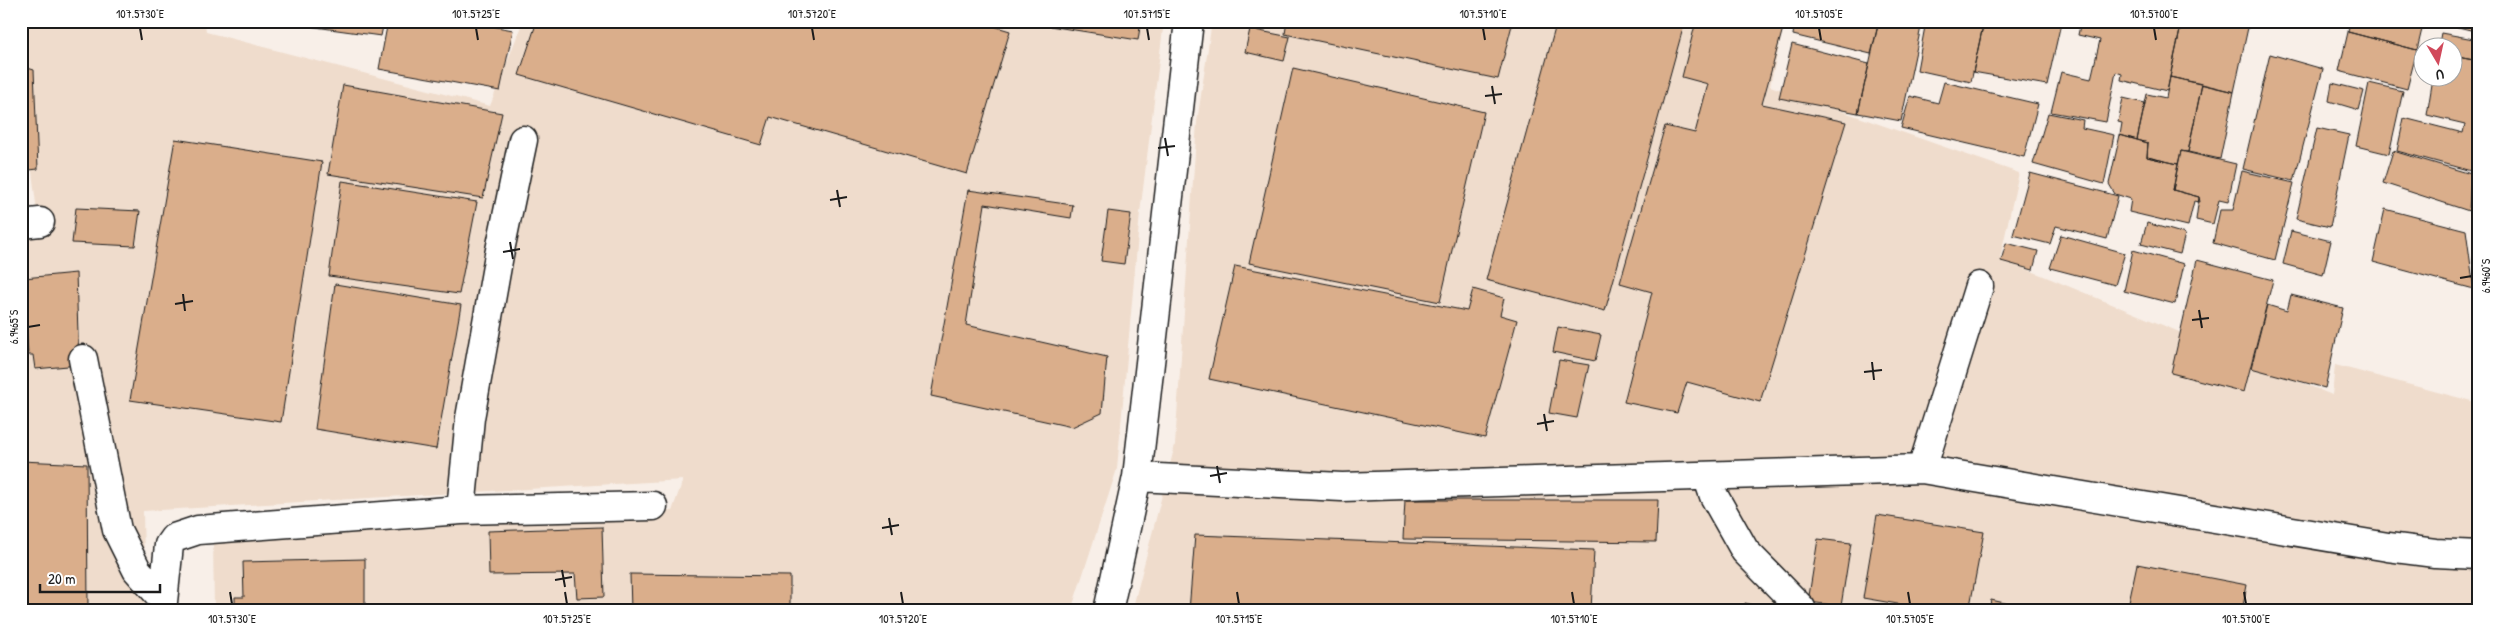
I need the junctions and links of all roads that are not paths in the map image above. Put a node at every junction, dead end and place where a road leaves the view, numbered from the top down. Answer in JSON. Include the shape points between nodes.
{"nodes":[{"id":1,"x":1189,"y":21,"type":"edge"},
{"id":2,"x":523,"y":140,"type":"dead end"},
{"id":3,"x":1979,"y":286,"type":"dead end"},
{"id":4,"x":83,"y":359,"type":"dead end"},
{"id":5,"x":1922,"y":469,"type":"junction"},
{"id":6,"x":1707,"y":476,"type":"junction"},
{"id":7,"x":1137,"y":478,"type":"junction"},
{"id":8,"x":653,"y":506,"type":"dead end"},
{"id":9,"x":461,"y":510,"type":"junction"},
{"id":10,"x":2479,"y":555,"type":"edge"},
{"id":11,"x":162,"y":604,"type":"edge"},
{"id":12,"x":1801,"y":608,"type":"dead end"},
{"id":13,"x":1108,"y":611,"type":"edge"}],
"edges":[{"from":1,"to":7,"type":"lane"},
{"from":2,"to":9,"type":"lane","via":[[470,418]]},
{"from":3,"to":5,"type":"lane"},
{"from":4,"to":11,"type":"lane","via":[[116,530],[137,570]]},
{"from":5,"to":6,"type":"lane"},
{"from":5,"to":10,"type":"lane","via":[[2388,547]]},
{"from":6,"to":7,"type":"lane","via":[[1342,487]]},
{"from":6,"to":12,"type":"lane","via":[[1714,496],[1745,551]]},
{"from":7,"to":13,"type":"lane"},
{"from":8,"to":9,"type":"lane"},
{"from":9,"to":11,"type":"lane","via":[[187,532],[174,538],[169,546]]}]}
